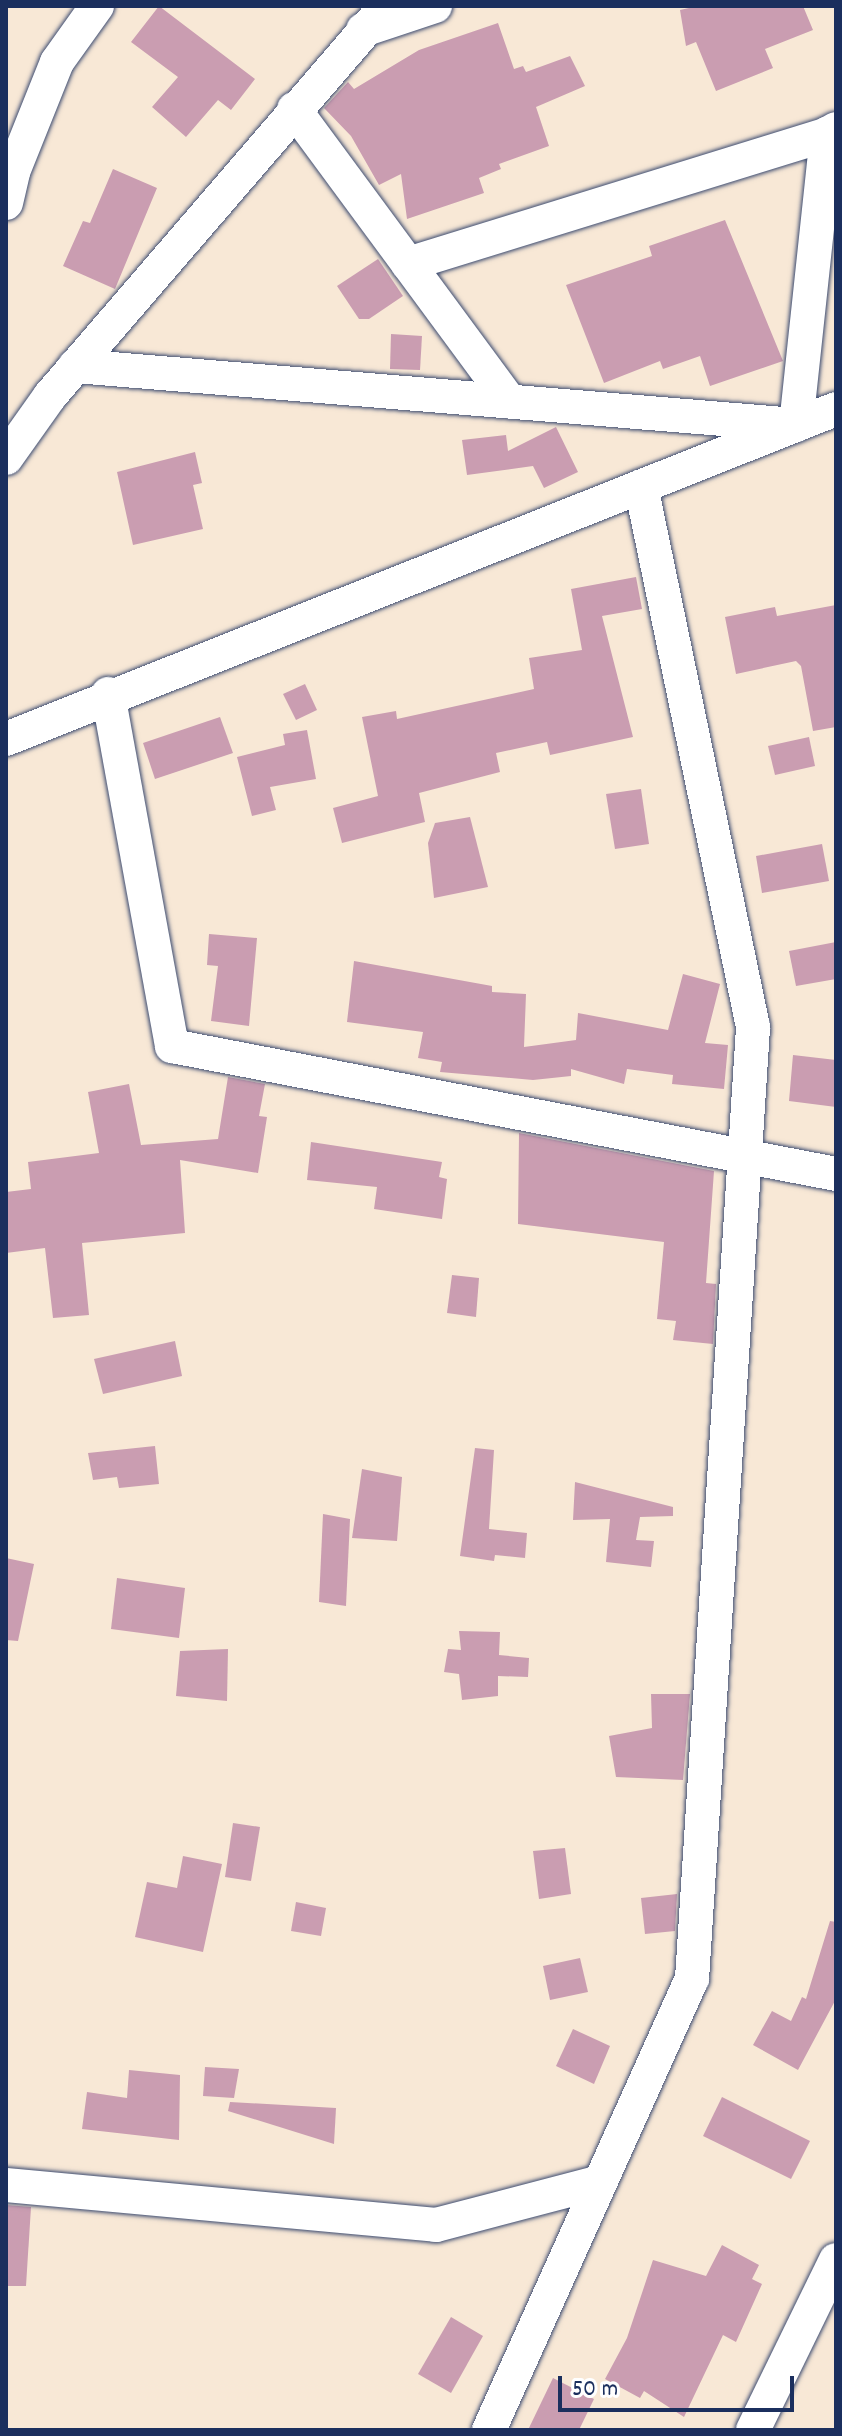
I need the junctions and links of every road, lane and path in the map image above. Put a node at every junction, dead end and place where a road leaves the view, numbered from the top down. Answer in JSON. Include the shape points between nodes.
{"nodes":[{"id":1,"x":97,"y":6,"type":"edge"},
{"id":2,"x":386,"y":6,"type":"edge"},
{"id":3,"x":435,"y":6,"type":"edge"},
{"id":4,"x":360,"y":31,"type":"junction"},
{"id":5,"x":294,"y":109,"type":"junction"},
{"id":6,"x":831,"y":131,"type":"edge"},
{"id":7,"x":6,"y":203,"type":"edge"},
{"id":8,"x":408,"y":264,"type":"junction"},
{"id":9,"x":75,"y":366,"type":"junction"},
{"id":10,"x":509,"y":401,"type":"junction"},
{"id":11,"x":836,"y":409,"type":"edge"},
{"id":12,"x":796,"y":425,"type":"junction"},
{"id":13,"x":6,"y":458,"type":"edge"},
{"id":14,"x":641,"y":486,"type":"junction"},
{"id":15,"x":108,"y":694,"type":"junction"},
{"id":16,"x":6,"y":739,"type":"edge"},
{"id":17,"x":745,"y":1158,"type":"junction"},
{"id":18,"x":836,"y":1174,"type":"edge"},
{"id":19,"x":600,"y":2182,"type":"junction"},
{"id":20,"x":6,"y":2185,"type":"edge"},
{"id":21,"x":836,"y":2260,"type":"edge"},
{"id":22,"x":489,"y":2430,"type":"edge"},
{"id":23,"x":753,"y":2430,"type":"edge"}],
"edges":[{"from":1,"to":7,"type":"street","via":[[57,62]]},
{"from":2,"to":4,"type":"street"},
{"from":3,"to":4,"type":"street"},
{"from":4,"to":5,"type":"street"},
{"from":5,"to":8,"type":"street"},
{"from":5,"to":9,"type":"street"},
{"from":6,"to":8,"type":"street"},
{"from":6,"to":12,"type":"street"},
{"from":8,"to":10,"type":"street"},
{"from":9,"to":10,"type":"street"},
{"from":9,"to":13,"type":"street"},
{"from":10,"to":12,"type":"street"},
{"from":11,"to":12,"type":"street"},
{"from":12,"to":14,"type":"street"},
{"from":14,"to":15,"type":"street"},
{"from":14,"to":17,"type":"street","via":[[753,1027]]},
{"from":15,"to":16,"type":"street"},
{"from":15,"to":17,"type":"street","via":[[172,1046]]},
{"from":17,"to":18,"type":"street"},
{"from":17,"to":19,"type":"street","via":[[692,1979]]},
{"from":19,"to":20,"type":"street","via":[[436,2225]]},
{"from":19,"to":22,"type":"street"},
{"from":21,"to":23,"type":"street"}]}
